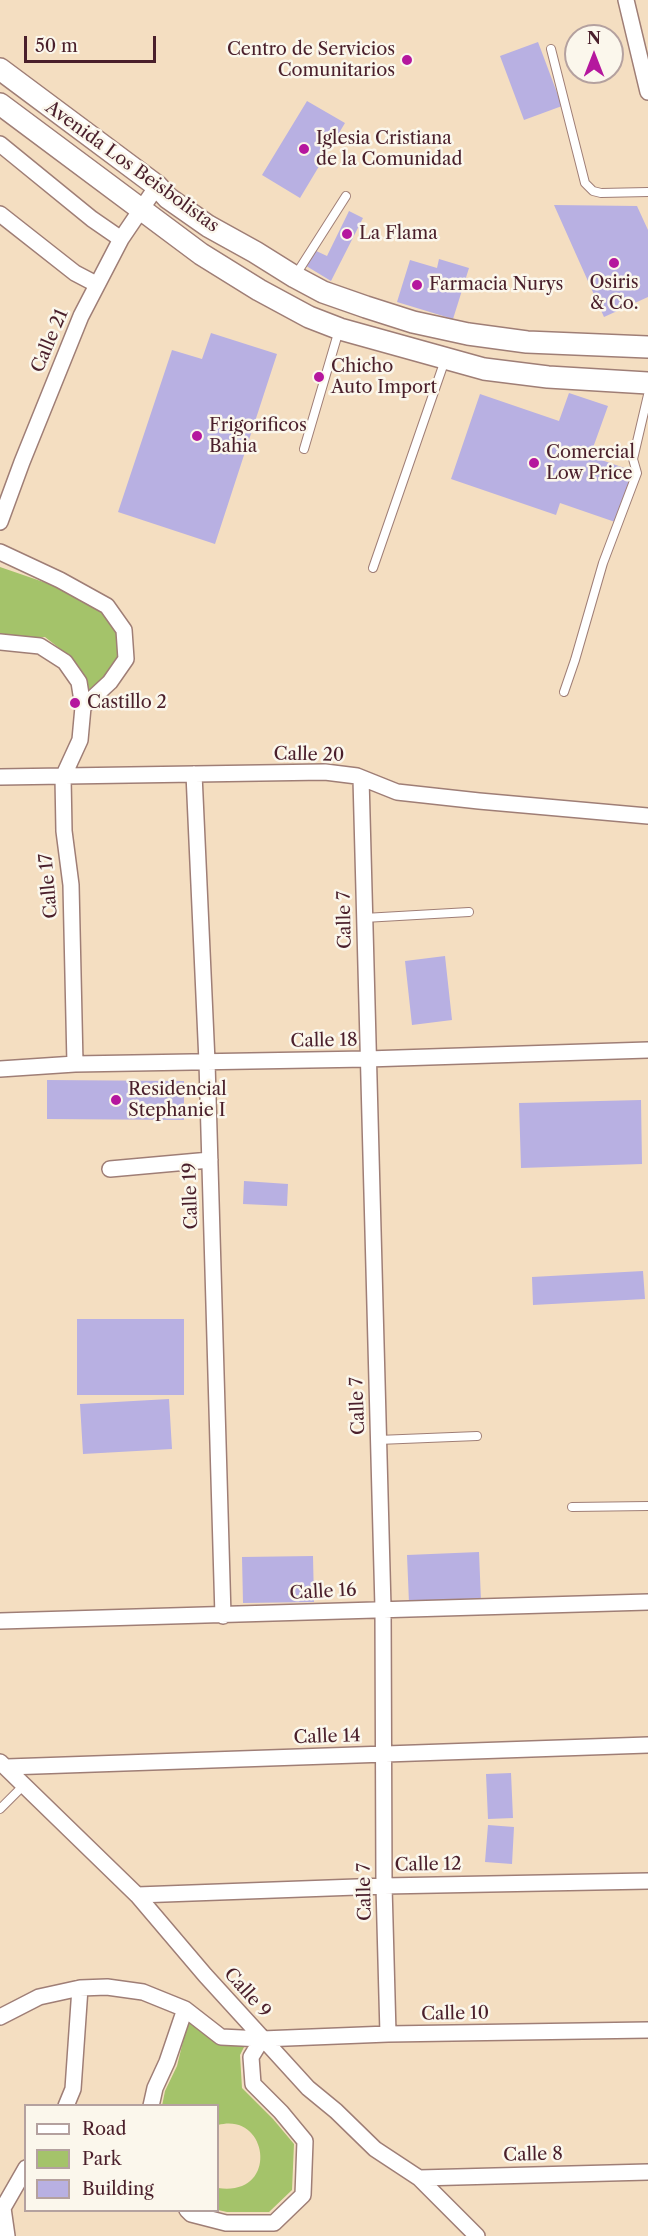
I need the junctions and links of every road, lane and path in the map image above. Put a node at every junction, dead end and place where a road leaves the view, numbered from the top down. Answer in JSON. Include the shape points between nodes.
{"nodes":[{"id":1,"x":626,"y":0,"type":"edge"},
{"id":2,"x":551,"y":49,"type":"dead end"},
{"id":3,"x":0,"y":69,"type":"edge"},
{"id":4,"x":648,"y":92,"type":"edge"},
{"id":5,"x":0,"y":104,"type":"edge"},
{"id":6,"x":0,"y":144,"type":"edge"},
{"id":7,"x":157,"y":186,"type":"junction"},
{"id":8,"x":648,"y":192,"type":"edge"},
{"id":9,"x":346,"y":196,"type":"dead end"},
{"id":10,"x":142,"y":209,"type":"junction"},
{"id":11,"x":0,"y":214,"type":"edge"},
{"id":12,"x":121,"y":239,"type":"junction"},
{"id":13,"x":295,"y":277,"type":"junction"},
{"id":14,"x":96,"y":284,"type":"junction"},
{"id":15,"x":340,"y":328,"type":"junction"},
{"id":16,"x":648,"y":347,"type":"edge"},
{"id":17,"x":446,"y":359,"type":"junction"},
{"id":18,"x":648,"y":383,"type":"edge"},
{"id":19,"x":648,"y":394,"type":"edge"},
{"id":20,"x":304,"y":450,"type":"dead end"},
{"id":21,"x":0,"y":522,"type":"edge"},
{"id":22,"x":0,"y":552,"type":"edge"},
{"id":23,"x":373,"y":568,"type":"dead end"},
{"id":24,"x":0,"y":642,"type":"edge"},
{"id":25,"x":564,"y":692,"type":"dead end"},
{"id":26,"x":83,"y":707,"type":"junction"},
{"id":27,"x":194,"y":774,"type":"junction"},
{"id":28,"x":0,"y":777,"type":"edge"},
{"id":29,"x":63,"y":777,"type":"junction"},
{"id":30,"x":361,"y":778,"type":"junction"},
{"id":31,"x":648,"y":816,"type":"edge"},
{"id":32,"x":469,"y":912,"type":"dead end"},
{"id":33,"x":364,"y":918,"type":"junction"},
{"id":34,"x":648,"y":1050,"type":"edge"},
{"id":35,"x":367,"y":1059,"type":"junction"},
{"id":36,"x":207,"y":1062,"type":"junction"},
{"id":37,"x":75,"y":1064,"type":"junction"},
{"id":38,"x":0,"y":1069,"type":"edge"},
{"id":39,"x":210,"y":1160,"type":"junction"},
{"id":40,"x":110,"y":1168,"type":"dead end"},
{"id":41,"x":477,"y":1436,"type":"dead end"},
{"id":42,"x":378,"y":1440,"type":"junction"},
{"id":43,"x":648,"y":1506,"type":"edge"},
{"id":44,"x":572,"y":1507,"type":"dead end"},
{"id":45,"x":648,"y":1602,"type":"edge"},
{"id":46,"x":383,"y":1608,"type":"junction"},
{"id":47,"x":223,"y":1616,"type":"junction"},
{"id":48,"x":0,"y":1621,"type":"edge"},
{"id":49,"x":648,"y":1745,"type":"edge"},
{"id":50,"x":385,"y":1754,"type":"junction"},
{"id":51,"x":3,"y":1765,"type":"edge"},
{"id":52,"x":24,"y":1785,"type":"junction"},
{"id":53,"x":0,"y":1809,"type":"edge"},
{"id":54,"x":648,"y":1881,"type":"edge"},
{"id":55,"x":384,"y":1886,"type":"junction"},
{"id":56,"x":138,"y":1895,"type":"junction"},
{"id":57,"x":80,"y":1988,"type":"junction"},
{"id":58,"x":185,"y":2009,"type":"junction"},
{"id":59,"x":0,"y":2017,"type":"edge"},
{"id":60,"x":648,"y":2030,"type":"edge"},
{"id":61,"x":388,"y":2034,"type":"junction"},
{"id":62,"x":262,"y":2039,"type":"junction"},
{"id":63,"x":67,"y":2104,"type":"edge"},
{"id":64,"x":151,"y":2104,"type":"edge"},
{"id":65,"x":24,"y":2171,"type":"edge"},
{"id":66,"x":648,"y":2172,"type":"edge"},
{"id":67,"x":419,"y":2178,"type":"junction"},
{"id":68,"x":188,"y":2212,"type":"edge"},
{"id":69,"x":7,"y":2236,"type":"edge"},
{"id":70,"x":477,"y":2236,"type":"edge"}],
"edges":[{"from":1,"to":4,"type":"street"},
{"from":2,"to":8,"type":"lane","via":[[585,183],[601,193]]},
{"from":3,"to":7,"type":"main road","name":"Avenida Los Beisbolistas"},
{"from":5,"to":10,"type":"main road","name":"Avenida Los Beisbolistas"},
{"from":6,"to":12,"type":"street"},
{"from":7,"to":10,"type":"street","name":"Calle 21"},
{"from":7,"to":13,"type":"main road","name":"Avenida Los Beisbolistas","via":[[208,226]]},
{"from":9,"to":13,"type":"lane"},
{"from":10,"to":12,"type":"street","name":"Calle 21"},
{"from":10,"to":15,"type":"main road","name":"Avenida Los Beisbolistas","via":[[201,254],[259,290],[309,317]]},
{"from":11,"to":14,"type":"street","via":[[75,273]]},
{"from":12,"to":14,"type":"street","name":"Calle 21"},
{"from":13,"to":16,"type":"main road","name":"Avenida Los Beisbolistas","via":[[366,307],[468,333],[527,342]]},
{"from":14,"to":21,"type":"street","name":"Calle 21"},
{"from":15,"to":17,"type":"main road","name":"Avenida Los Beisbolistas"},
{"from":15,"to":20,"type":"lane"},
{"from":17,"to":18,"type":"main road","name":"Avenida Los Beisbolistas","via":[[484,369],[548,377]]},
{"from":17,"to":23,"type":"lane"},
{"from":19,"to":25,"type":"lane","via":[[633,459],[637,473],[603,562]]},
{"from":22,"to":26,"type":"street","via":[[107,606],[123,630],[126,659],[110,682]]},
{"from":24,"to":26,"type":"street","name":"Calle 17","via":[[40,646],[64,662],[78,682]]},
{"from":26,"to":29,"type":"street","name":"Calle 17","via":[[80,740]]},
{"from":27,"to":29,"type":"street","name":"Calle 20"},
{"from":27,"to":30,"type":"street","name":"Calle 20","via":[[325,772]]},
{"from":27,"to":36,"type":"street","name":"Calle 19"},
{"from":28,"to":29,"type":"street","name":"Calle 20"},
{"from":29,"to":37,"type":"street","name":"Calle 17","via":[[71,885]]},
{"from":30,"to":31,"type":"street","name":"Calle 20","via":[[397,792]]},
{"from":30,"to":33,"type":"street","name":"Calle 7"},
{"from":32,"to":33,"type":"lane"},
{"from":33,"to":35,"type":"street","name":"Calle 7"},
{"from":34,"to":35,"type":"street","name":"Calle 18"},
{"from":35,"to":36,"type":"street","name":"Calle 18"},
{"from":35,"to":42,"type":"street","name":"Calle 7"},
{"from":36,"to":37,"type":"street","name":"Calle 18"},
{"from":36,"to":39,"type":"street","name":"Calle 19"},
{"from":37,"to":38,"type":"street","name":"Calle 18"},
{"from":39,"to":40,"type":"street"},
{"from":39,"to":47,"type":"street","name":"Calle 19"},
{"from":41,"to":42,"type":"lane"},
{"from":42,"to":46,"type":"street","name":"Calle 7"},
{"from":43,"to":44,"type":"lane"},
{"from":45,"to":46,"type":"street","name":"Calle 16"},
{"from":46,"to":47,"type":"street","name":"Calle 16"},
{"from":46,"to":50,"type":"street","name":"Calle 7"},
{"from":47,"to":48,"type":"street","name":"Calle 16"},
{"from":49,"to":50,"type":"street","name":"Calle 14"},
{"from":50,"to":51,"type":"street","name":"Calle 14"},
{"from":50,"to":55,"type":"street","name":"Calle 7"},
{"from":51,"to":52,"type":"street","name":"Calle 9"},
{"from":52,"to":53,"type":"lane"},
{"from":52,"to":56,"type":"street","name":"Calle 9"},
{"from":54,"to":55,"type":"street","name":"Calle 12"},
{"from":55,"to":56,"type":"street","name":"Calle 12"},
{"from":55,"to":61,"type":"street","name":"Calle 7"},
{"from":56,"to":62,"type":"street","name":"Calle 9"},
{"from":57,"to":58,"type":"street","name":"Calle 10","via":[[143,1992]]},
{"from":57,"to":59,"type":"street","name":"Calle 10","via":[[39,1996]]},
{"from":57,"to":63,"type":"street","via":[[74,2089]]},
{"from":58,"to":62,"type":"street","name":"Calle 10","via":[[221,2037]]},
{"from":58,"to":64,"type":"street"},
{"from":60,"to":61,"type":"street","name":"Calle 10"},
{"from":61,"to":62,"type":"street","name":"Calle 10"},
{"from":62,"to":67,"type":"street","name":"Calle 9","via":[[308,2088],[375,2149]]},
{"from":62,"to":68,"type":"street","via":[[251,2056],[253,2084],[305,2141],[303,2194],[274,2223],[226,2223]]},
{"from":65,"to":69,"type":"street","via":[[3,2208]]},
{"from":66,"to":67,"type":"street","name":"Calle 8"},
{"from":67,"to":70,"type":"street","name":"Calle 9"}]}
